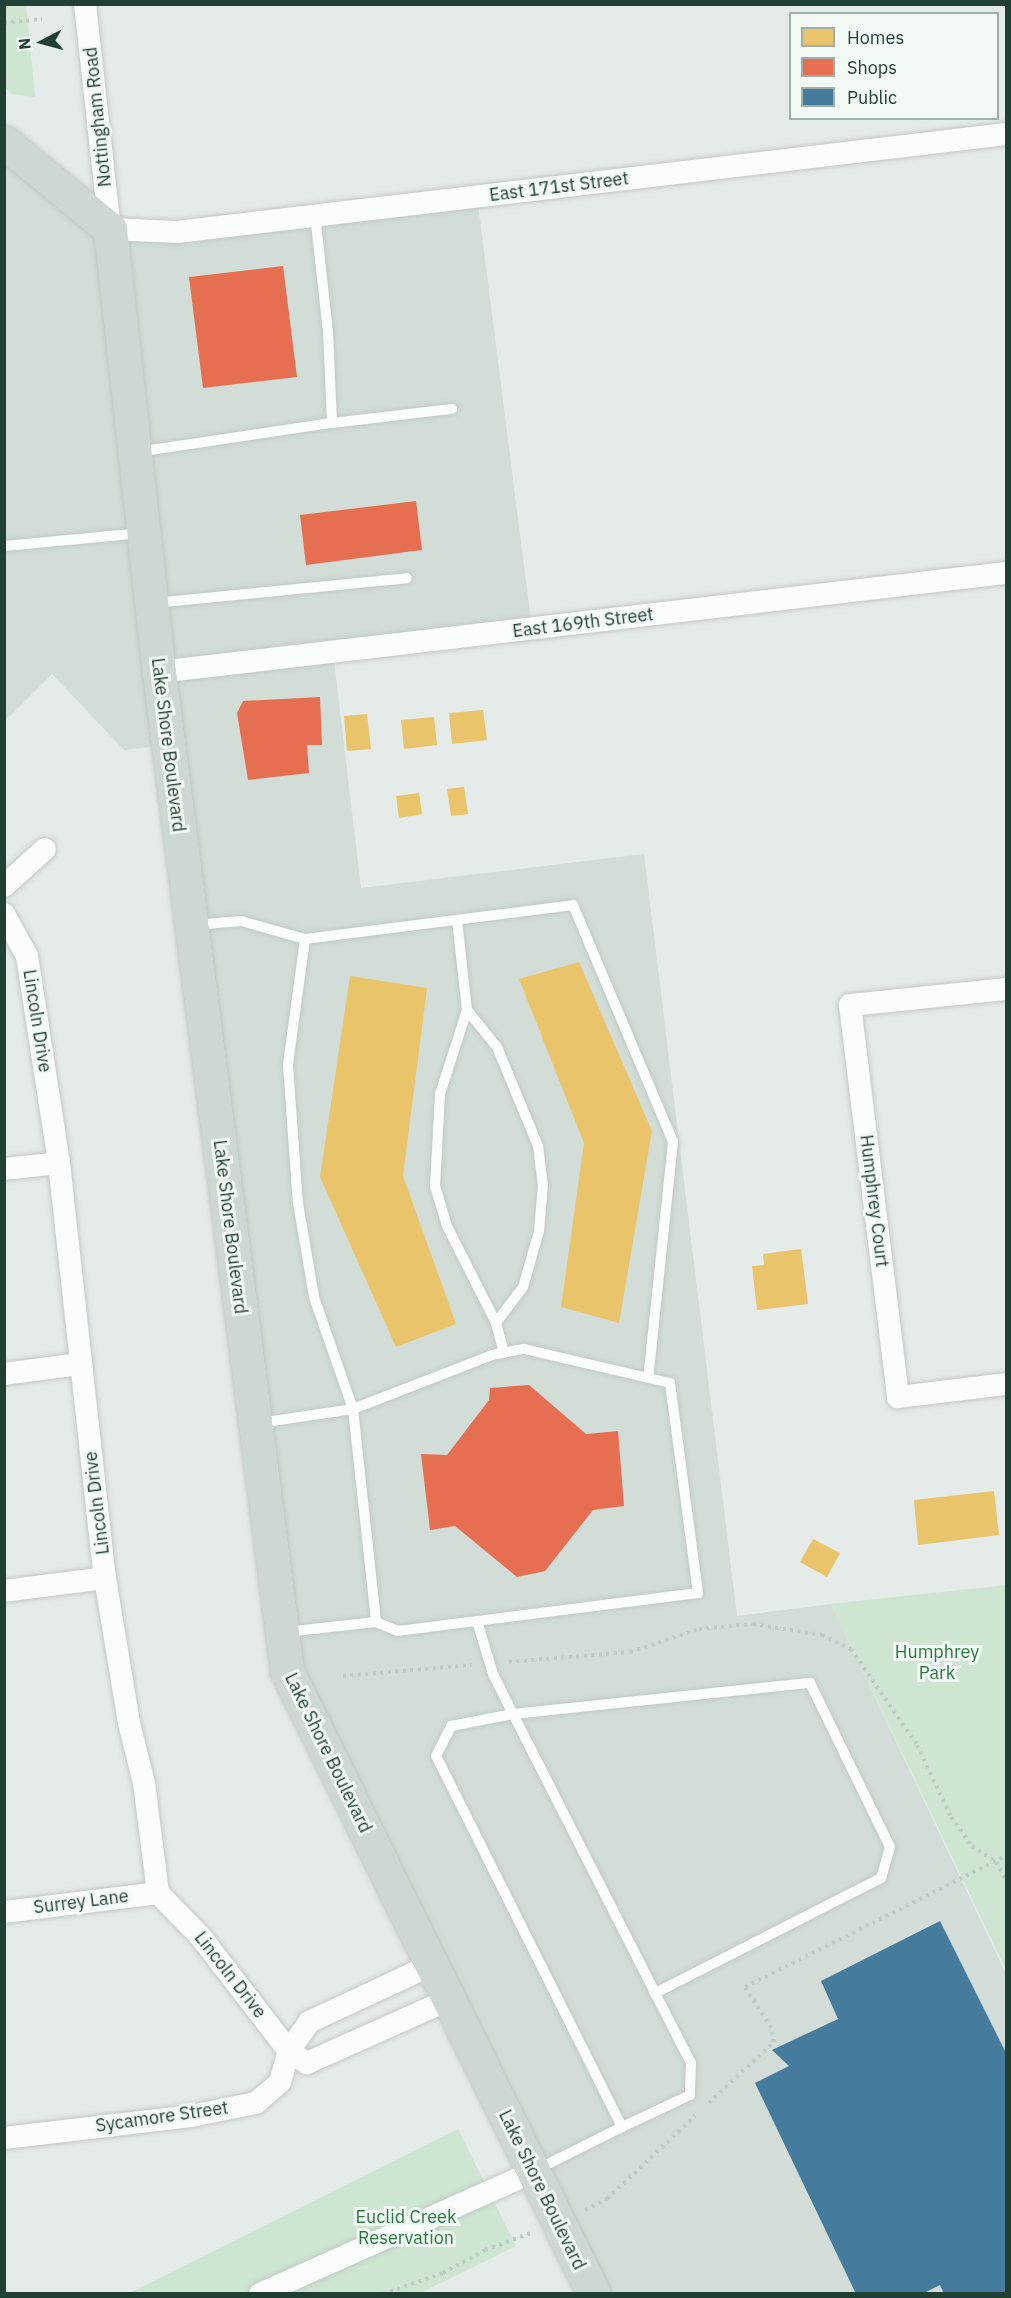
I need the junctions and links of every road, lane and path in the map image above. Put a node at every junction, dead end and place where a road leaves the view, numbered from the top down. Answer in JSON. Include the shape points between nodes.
{"nodes":[{"id":1,"x":85,"y":4,"type":"edge"},
{"id":2,"x":42,"y":19,"type":"dead end"},
{"id":3,"x":4,"y":23,"type":"edge"},
{"id":4,"x":1006,"y":134,"type":"edge"},
{"id":5,"x":4,"y":142,"type":"edge"},
{"id":6,"x":315,"y":215,"type":"junction"},
{"id":7,"x":110,"y":229,"type":"junction"},
{"id":8,"x":452,"y":409,"type":"dead end"},
{"id":9,"x":332,"y":423,"type":"junction"},
{"id":10,"x":134,"y":452,"type":"junction"},
{"id":11,"x":142,"y":533,"type":"junction"},
{"id":12,"x":4,"y":546,"type":"edge"},
{"id":13,"x":1006,"y":573,"type":"edge"},
{"id":14,"x":407,"y":578,"type":"dead end"},
{"id":15,"x":151,"y":604,"type":"junction"},
{"id":16,"x":159,"y":672,"type":"junction"},
{"id":17,"x":45,"y":849,"type":"dead end"},
{"id":18,"x":4,"y":886,"type":"edge"},
{"id":19,"x":4,"y":914,"type":"edge"},
{"id":20,"x":457,"y":920,"type":"junction"},
{"id":21,"x":191,"y":926,"type":"junction"},
{"id":22,"x":305,"y":939,"type":"junction"},
{"id":23,"x":1006,"y":989,"type":"edge"},
{"id":24,"x":467,"y":1010,"type":"junction"},
{"id":25,"x":59,"y":1163,"type":"junction"},
{"id":26,"x":4,"y":1169,"type":"edge"},
{"id":27,"x":496,"y":1323,"type":"junction"},
{"id":28,"x":504,"y":1353,"type":"junction"},
{"id":29,"x":80,"y":1364,"type":"junction"},
{"id":30,"x":4,"y":1374,"type":"edge"},
{"id":31,"x":648,"y":1378,"type":"junction"},
{"id":32,"x":1006,"y":1384,"type":"edge"},
{"id":33,"x":353,"y":1408,"type":"junction"},
{"id":34,"x":256,"y":1424,"type":"junction"},
{"id":35,"x":105,"y":1578,"type":"junction"},
{"id":36,"x":4,"y":1591,"type":"edge"},
{"id":37,"x":477,"y":1621,"type":"junction"},
{"id":38,"x":376,"y":1622,"type":"junction"},
{"id":39,"x":282,"y":1632,"type":"junction"},
{"id":40,"x":520,"y":1661,"type":"dead end"},
{"id":41,"x":490,"y":1663,"type":"junction"},
{"id":42,"x":343,"y":1676,"type":"dead end"},
{"id":43,"x":513,"y":1714,"type":"junction"},
{"id":44,"x":1006,"y":1856,"type":"edge"},
{"id":45,"x":158,"y":1893,"type":"junction"},
{"id":46,"x":4,"y":1912,"type":"edge"},
{"id":47,"x":431,"y":1965,"type":"junction"},
{"id":48,"x":745,"y":1987,"type":"dead end"},
{"id":49,"x":655,"y":1993,"type":"junction"},
{"id":50,"x":448,"y":2000,"type":"junction"},
{"id":51,"x":289,"y":2051,"type":"junction"},
{"id":52,"x":622,"y":2127,"type":"junction"},
{"id":53,"x":4,"y":2138,"type":"edge"},
{"id":54,"x":534,"y":2172,"type":"junction"},
{"id":55,"x":522,"y":2236,"type":"dead end"},
{"id":56,"x":588,"y":2289,"type":"edge"},
{"id":57,"x":260,"y":2294,"type":"edge"},
{"id":58,"x":383,"y":2294,"type":"edge"}],
"edges":[{"from":1,"to":7,"type":"street","name":"Nottingham Road"},
{"from":2,"to":3,"type":"path"},
{"from":4,"to":6,"type":"street","name":"East 171st Street"},
{"from":5,"to":7,"type":"main road"},
{"from":6,"to":7,"type":"street","name":"East 171st Street","via":[[177,232]]},
{"from":6,"to":9,"type":"lane","via":[[328,332]]},
{"from":7,"to":10,"type":"main road","name":"Lake Shore Boulevard"},
{"from":8,"to":9,"type":"lane"},
{"from":9,"to":10,"type":"lane"},
{"from":10,"to":11,"type":"main road","name":"Lake Shore Boulevard"},
{"from":11,"to":12,"type":"lane"},
{"from":11,"to":15,"type":"main road","name":"Lake Shore Boulevard"},
{"from":13,"to":16,"type":"street","name":"East 169th Street"},
{"from":14,"to":15,"type":"lane"},
{"from":15,"to":16,"type":"main road","name":"Lake Shore Boulevard"},
{"from":16,"to":21,"type":"main road","name":"Lake Shore Boulevard"},
{"from":17,"to":18,"type":"street"},
{"from":19,"to":25,"type":"street","name":"Lincoln Drive","via":[[27,956]]},
{"from":20,"to":22,"type":"lane"},
{"from":20,"to":24,"type":"lane"},
{"from":20,"to":31,"type":"lane","via":[[573,905],[669,1131],[673,1142]]},
{"from":21,"to":22,"type":"lane","via":[[241,921]]},
{"from":21,"to":34,"type":"main road","name":"Lake Shore Boulevard"},
{"from":22,"to":33,"type":"lane","via":[[288,1065],[298,1203],[314,1297]]},
{"from":23,"to":32,"type":"street","name":"Humphrey Court","via":[[850,1005],[898,1397]]},
{"from":24,"to":27,"type":"lane","via":[[440,1094],[435,1186],[447,1226]]},
{"from":24,"to":27,"type":"lane","via":[[497,1047],[538,1146],[543,1185],[539,1231],[523,1287]]},
{"from":25,"to":26,"type":"street"},
{"from":25,"to":29,"type":"street","name":"Lincoln Drive"},
{"from":27,"to":28,"type":"lane"},
{"from":28,"to":31,"type":"lane","via":[[524,1349]]},
{"from":28,"to":33,"type":"lane"},
{"from":29,"to":30,"type":"street"},
{"from":29,"to":35,"type":"street","name":"Lincoln Drive"},
{"from":31,"to":37,"type":"lane","via":[[670,1383],[698,1593]]},
{"from":33,"to":34,"type":"lane"},
{"from":33,"to":38,"type":"lane"},
{"from":34,"to":39,"type":"main road","name":"Lake Shore Boulevard"},
{"from":35,"to":36,"type":"street"},
{"from":35,"to":45,"type":"street","name":"Lincoln Drive","via":[[129,1722],[144,1783]]},
{"from":37,"to":38,"type":"lane","via":[[398,1631]]},
{"from":37,"to":41,"type":"lane"},
{"from":38,"to":39,"type":"lane"},
{"from":39,"to":47,"type":"main road","name":"Lake Shore Boulevard","via":[[287,1671]]},
{"from":40,"to":41,"type":"path"},
{"from":41,"to":42,"type":"path"},
{"from":41,"to":43,"type":"lane"},
{"from":43,"to":49,"type":"lane"},
{"from":43,"to":49,"type":"lane","via":[[810,1683],[890,1846],[881,1878]]},
{"from":43,"to":52,"type":"lane","via":[[451,1726],[436,1756]]},
{"from":44,"to":48,"type":"path"},
{"from":45,"to":46,"type":"street","name":"Surrey Lane"},
{"from":45,"to":51,"type":"street","name":"Lincoln Drive","via":[[200,1936]]},
{"from":47,"to":50,"type":"main road","name":"Lake Shore Boulevard"},
{"from":47,"to":51,"type":"street","name":"Sycamore Street","via":[[309,2022]]},
{"from":49,"to":52,"type":"lane","via":[[691,2063],[690,2095]]},
{"from":50,"to":51,"type":"street","via":[[307,2062]]},
{"from":50,"to":54,"type":"main road","name":"Lake Shore Boulevard"},
{"from":51,"to":53,"type":"street","name":"Sycamore Street","via":[[280,2082],[256,2103],[190,2116]]},
{"from":52,"to":54,"type":"lane"},
{"from":54,"to":56,"type":"main road","name":"Lake Shore Boulevard"},
{"from":54,"to":57,"type":"street"},
{"from":55,"to":58,"type":"path","via":[[485,2250],[443,2273]]}]}
